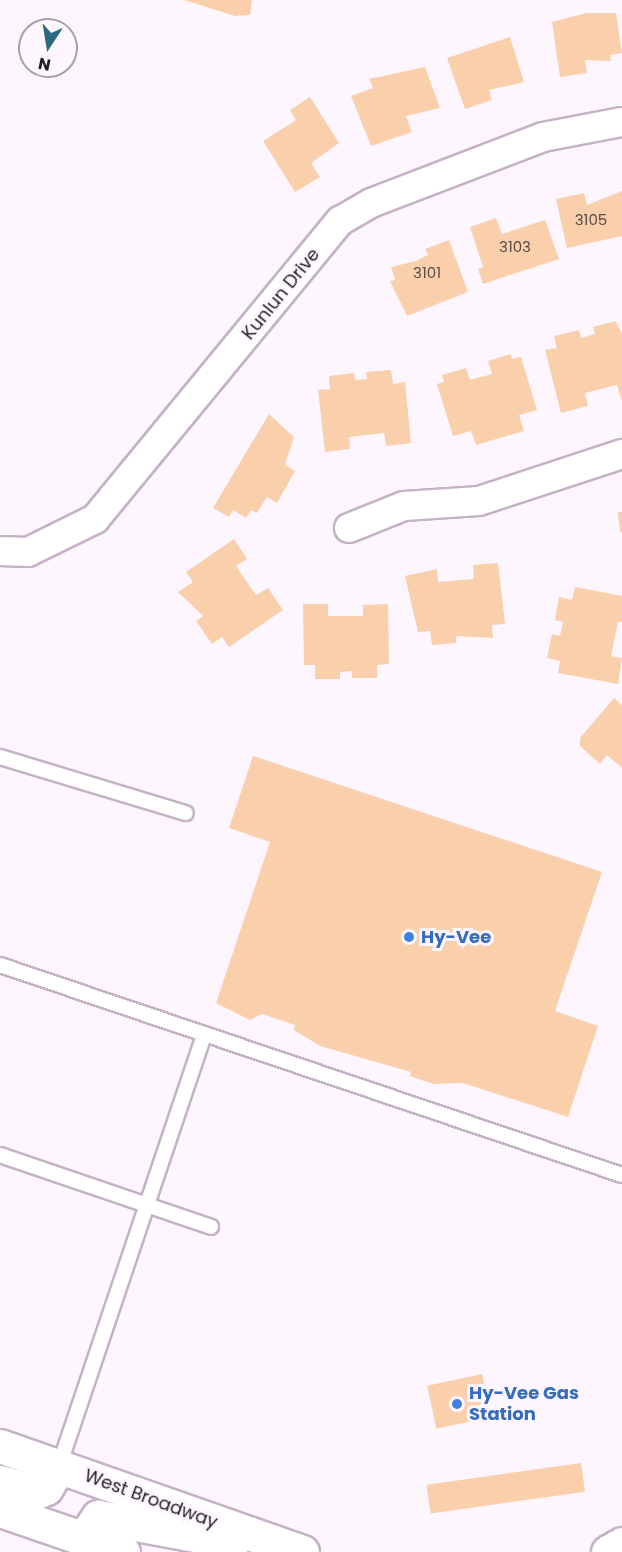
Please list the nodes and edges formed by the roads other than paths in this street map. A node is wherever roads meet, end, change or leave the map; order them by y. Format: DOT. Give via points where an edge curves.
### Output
graph roads {
  1 [pos="622,122"];
  2 [pos="622,453"];
  3 [pos="349,528"];
  4 [pos="0,551"];
  5 [pos="0,757"];
  6 [pos="186,813"];
  7 [pos="0,965"];
  8 [pos="204,1034"];
  9 [pos="0,1155"];
  10 [pos="622,1175"];
  11 [pos="147,1205"];
  12 [pos="211,1227"];
  13 [pos="0,1446"];
  14 [pos="59,1466"];
  15 [pos="0,1482"];
  16 [pos="0,1510"];
  17 [pos="622,1544"];
  18 [pos="81,1545"];
  19 [pos="295,1550"];
  20 [pos="123,1552"];
  21 [pos="608,1552"];
  1 -- 4 [label="street, Kunlun Drive" via="543,137 371,203 340,221 95,519 28,552"];
  2 -- 3 [label="street" via="479,501 404,506"];
  5 -- 6 [label="lane"];
  7 -- 8 [label="lane"];
  8 -- 10 [label="lane"];
  8 -- 11 [label="lane"];
  9 -- 11 [label="lane"];
  11 -- 12 [label="lane"];
  11 -- 14 [label="lane"];
  13 -- 14 [label="main road, West Broadway"];
  14 -- 15 [label="main road" via="46,1488 37,1492"];
  14 -- 19 [label="main road, West Broadway"];
  16 -- 18 [label="main road"];
  17 -- 21 [label="main road"];
  18 -- 19 [label="main road" via="98,1517 182,1536"];
  18 -- 20 [label="main road"];
}
